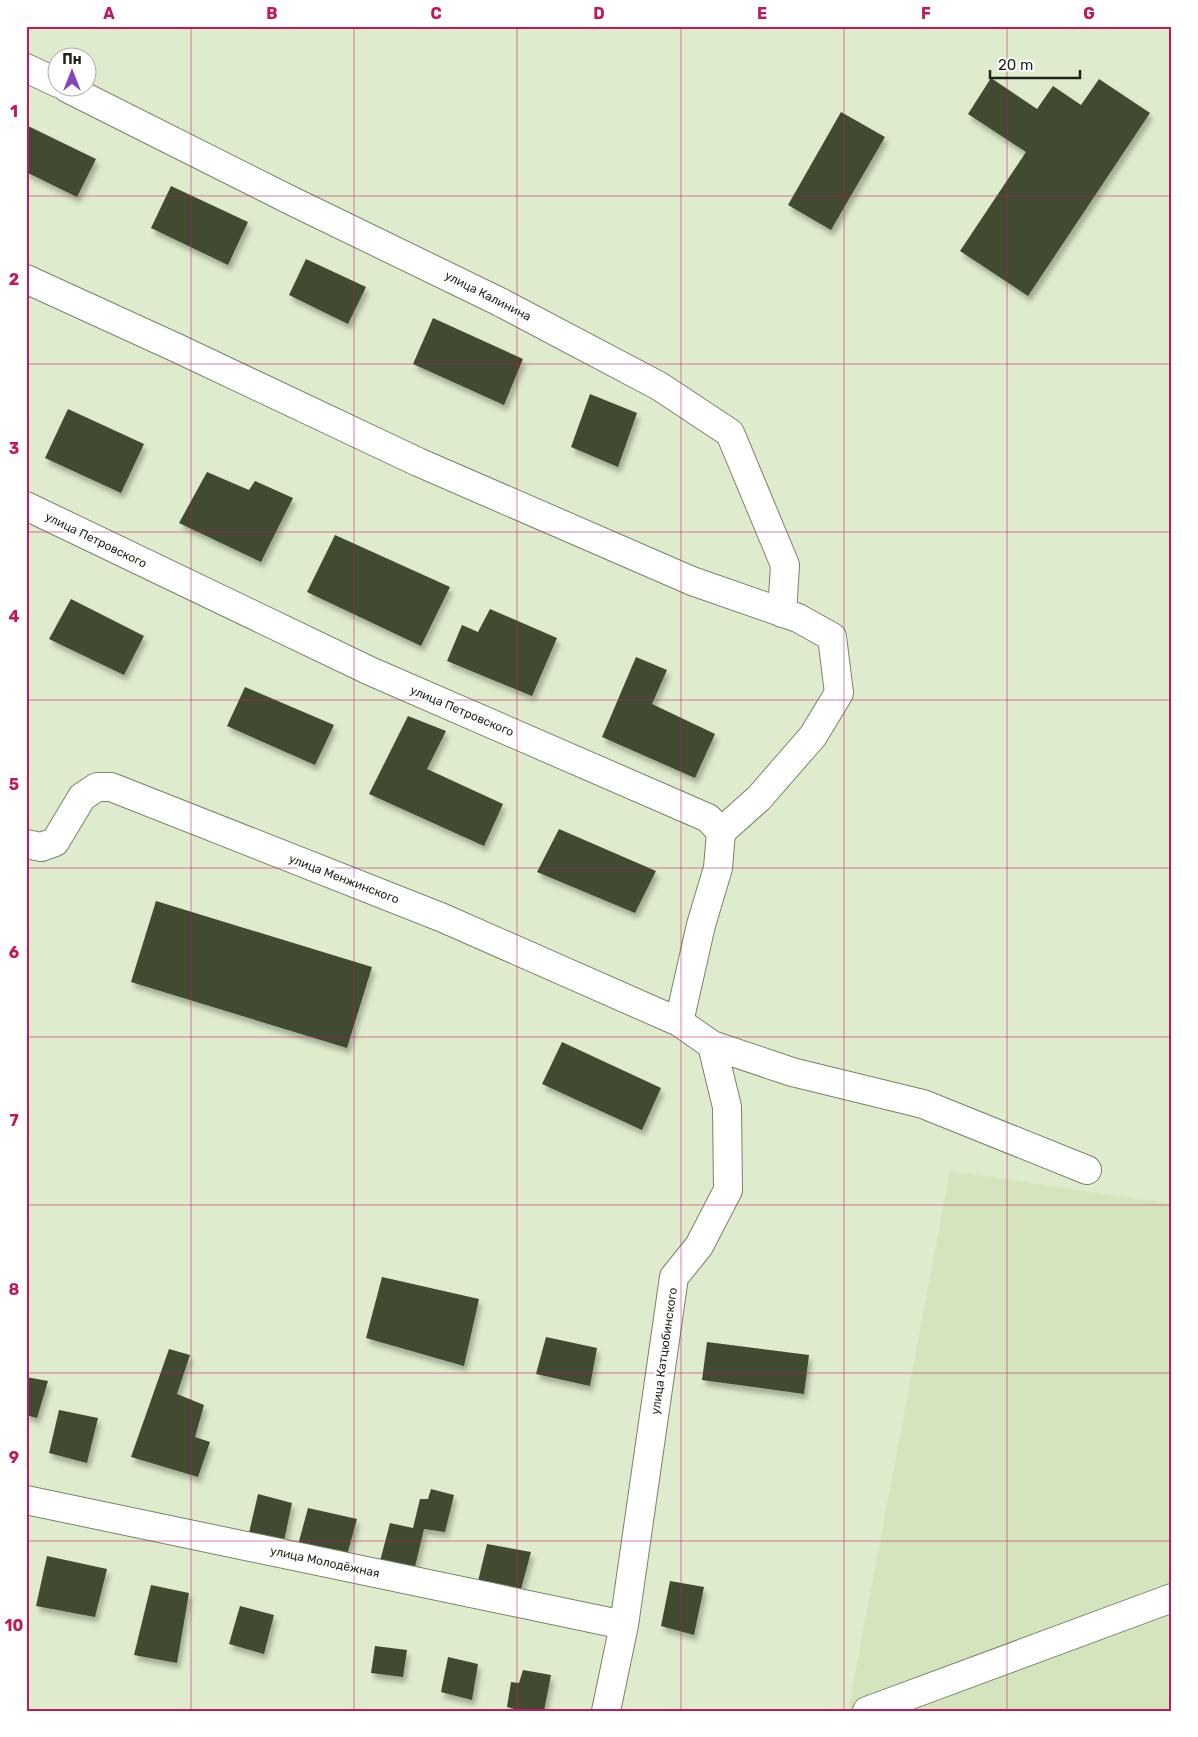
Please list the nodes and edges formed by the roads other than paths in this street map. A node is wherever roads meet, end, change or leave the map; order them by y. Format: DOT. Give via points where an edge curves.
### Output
graph roads {
  1 [pos="26,68"];
  2 [pos="48,78"];
  3 [pos="87,98"];
  4 [pos="26,278"];
  5 [pos="26,506"];
  6 [pos="782,613"];
  7 [pos="720,832"];
  8 [pos="26,844"];
  9 [pos="679,1022"];
  10 [pos="712,1045"];
  11 [pos="1087,1170"];
  12 [pos="26,1500"];
  13 [pos="1172,1598"];
  14 [pos="624,1625"];
  15 [pos="606,1711"];
  16 [pos="866,1711"];
  1 -- 2 [label="street"];
  3 -- 6 [label="street, улица Калинина" via="500,302 659,386 730,433 785,565"];
  4 -- 6 [label="street" via="418,462 692,581"];
  5 -- 7 [label="street, улица Петровского" via="370,671 708,818"];
  6 -- 7 [label="street" via="832,637 839,693 813,736 759,798"];
  7 -- 9 [label="street" via="718,868"];
  8 -- 9 [label="street, улица Менжинского" via="41,847 55,842 82,797 97,788 111,788 443,918"];
  9 -- 10 [label="street"];
  10 -- 11 [label="street" via="792,1072 923,1104"];
  10 -- 14 [label="street, улица Катцюбинского" via="726,1107 728,1190 700,1246 674,1277"];
  12 -- 14 [label="street, улица Молодёжная"];
  13 -- 16 [label="street"];
  14 -- 15 [label="street, улица Катцюбинского"];
}
